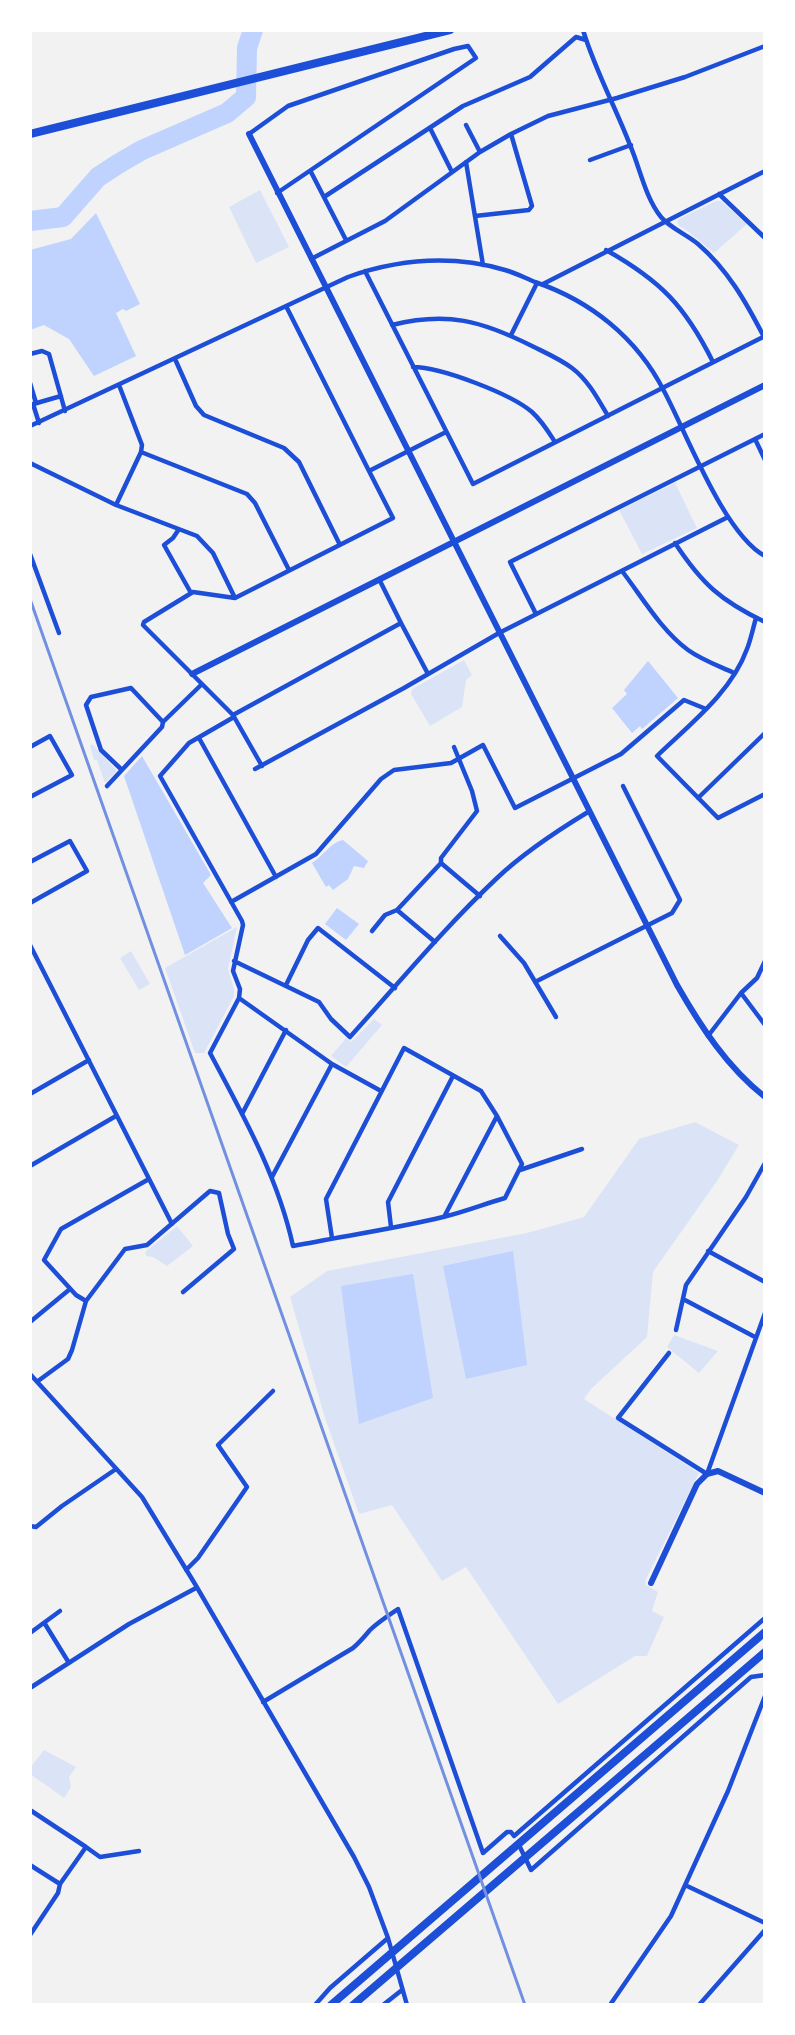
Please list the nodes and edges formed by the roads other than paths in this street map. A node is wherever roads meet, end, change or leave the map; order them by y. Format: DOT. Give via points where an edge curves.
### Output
graph roads {
  1 [pos="450,30"];
  2 [pos="583,30"];
  3 [pos="586,40"];
  4 [pos="765,46"];
  5 [pos="610,99"];
  6 [pos="466,125"];
  7 [pos="430,128"];
  8 [pos="30,134"];
  9 [pos="249,134"];
  10 [pos="511,134"];
  11 [pos="631,145"];
  12 [pos="480,152"];
  13 [pos="590,160"];
  14 [pos="466,162"];
  15 [pos="765,171"];
  16 [pos="311,172"];
  17 [pos="452,172"];
  18 [pos="277,194"];
  19 [pos="719,194"];
  20 [pos="324,197"];
  21 [pos="475,216"];
  22 [pos="665,221"];
  23 [pos="765,238"];
  24 [pos="346,240"];
  25 [pos="606,250"];
  26 [pos="310,259"];
  27 [pos="483,265"];
  28 [pos="365,271"];
  29 [pos="540,283"];
  30 [pos="325,287"];
  31 [pos="286,306"];
  32 [pos="392,325"];
  33 [pos="511,336"];
  34 [pos="764,337"];
  35 [pos="30,354"];
  36 [pos="175,359"];
  37 [pos="713,362"];
  38 [pos="413,367"];
  39 [pos="30,384"];
  40 [pos="119,385"];
  41 [pos="765,386"];
  42 [pos="663,388"];
  43 [pos="61,396"];
  44 [pos="33,404"];
  45 [pos="65,411"];
  46 [pos="608,416"];
  47 [pos="39,423"];
  48 [pos="30,426"];
  49 [pos="682,427"];
  50 [pos="446,432"];
  51 [pos="765,434"];
  52 [pos="755,439"];
  53 [pos="555,442"];
  54 [pos="141,452"];
  55 [pos="408,452"];
  56 [pos="765,459"];
  57 [pos="31,465"];
  58 [pos="701,465"];
  59 [pos="369,471"];
  60 [pos="116,505"];
  61 [pos="728,517"];
  62 [pos="179,530"];
  63 [pos="454,543"];
  64 [pos="675,543"];
  65 [pos="340,545"];
  66 [pos="30,554"];
  67 [pos="765,556"];
  68 [pos="289,570"];
  69 [pos="622,571"];
  70 [pos="379,579"];
  71 [pos="191,594"];
  72 [pos="235,598"];
  73 [pos="536,614"];
  74 [pos="756,618"];
  75 [pos="765,622"];
  76 [pos="401,623"];
  77 [pos="59,633"];
  78 [pos="499,633"];
  79 [pos="734,673"];
  80 [pos="192,674"];
  81 [pos="428,674"];
  82 [pos="202,684"];
  83 [pos="705,709"];
  84 [pos="233,716"];
  85 [pos="163,722"];
  86 [pos="765,733"];
  87 [pos="199,738"];
  88 [pos="30,747"];
  89 [pos="454,747"];
  90 [pos="459,758"];
  91 [pos="262,765"];
  92 [pos="255,769"];
  93 [pos="122,770"];
  94 [pos="573,778"];
  95 [pos="107,786"];
  96 [pos="623,786"];
  97 [pos="765,794"];
  98 [pos="30,798"];
  99 [pos="698,798"];
  100 [pos="588,812"];
  101 [pos="30,862"];
  102 [pos="441,863"];
  103 [pos="276,877"];
  104 [pos="480,896"];
  105 [pos="231,902"];
  106 [pos="30,903"];
  107 [pos="397,910"];
  108 [pos="647,926"];
  109 [pos="372,931"];
  110 [pos="500,936"];
  111 [pos="435,942"];
  112 [pos="30,945"];
  113 [pos="234,961"];
  114 [pos="765,961"];
  115 [pos="535,982"];
  116 [pos="286,985"];
  117 [pos="395,988"];
  118 [pos="741,993"];
  119 [pos="239,998"];
  120 [pos="556,1017"];
  121 [pos="765,1025"];
  122 [pos="286,1030"];
  123 [pos="708,1036"];
  124 [pos="89,1060"];
  125 [pos="332,1064"];
  126 [pos="453,1076"];
  127 [pos="381,1091"];
  128 [pos="30,1094"];
  129 [pos="765,1097"];
  130 [pos="242,1114"];
  131 [pos="116,1116"];
  132 [pos="497,1116"];
  133 [pos="582,1149"];
  134 [pos="765,1162"];
  135 [pos="30,1166"];
  136 [pos="519,1170"];
  137 [pos="272,1177"];
  138 [pos="149,1179"];
  139 [pos="444,1217"];
  140 [pos="172,1224"];
  141 [pos="391,1227"];
  142 [pos="332,1238"];
  143 [pos="708,1251"];
  144 [pos="765,1282"];
  145 [pos="70,1289"];
  146 [pos="183,1292"];
  147 [pos="683,1299"];
  148 [pos="86,1301"];
  149 [pos="765,1313"];
  150 [pos="30,1322"];
  151 [pos="676,1330"];
  152 [pos="755,1337"];
  153 [pos="669,1353"];
  154 [pos="30,1374"];
  155 [pos="38,1381"];
  156 [pos="273,1391"];
  157 [pos="116,1469"];
  158 [pos="707,1474"];
  159 [pos="765,1492"];
  160 [pos="30,1526"];
  161 [pos="186,1570"];
  162 [pos="651,1583"];
  163 [pos="196,1588"];
  164 [pos="60,1611"];
  165 [pos="765,1617"];
  166 [pos="45,1623"];
  167 [pos="765,1632"];
  168 [pos="30,1633"];
  169 [pos="765,1652"];
  170 [pos="69,1663"];
  171 [pos="765,1675"];
  172 [pos="30,1689"];
  173 [pos="765,1696"];
  174 [pos="263,1702"];
  175 [pos="30,1810"];
  176 [pos="514,1836"];
  177 [pos="86,1847"];
  178 [pos="140,1851"];
  179 [pos="30,1865"];
  180 [pos="60,1884"];
  181 [pos="686,1886"];
  182 [pos="765,1923"];
  183 [pos="765,1930"];
  184 [pos="30,1935"];
  185 [pos="388,1938"];
  186 [pos="402,1990"];
  187 [pos="315,2005"];
  188 [pos="331,2005"];
  189 [pos="354,2005"];
  190 [pos="383,2005"];
  191 [pos="407,2005"];
  192 [pos="610,2005"];
  193 [pos="699,2005"];
  1 -- 8 [label="highway"];
  2 -- 3 [label="street"];
  3 -- 5 [label="street"];
  3 -- 7 [label="street" via="576,37 530,77 463,106"];
  4 -- 5 [label="street" via="719,65"];
  5 -- 10 [label="street" via="548,116"];
  5 -- 11 [label="street"];
  6 -- 12 [label="street"];
  7 -- 17 [label="street"];
  7 -- 20 [label="street"];
  9 -- 16 [label="street" via="288,106 468,45 476,58"];
  9 -- 18 [label="street"];
  10 -- 12 [label="street"];
  10 -- 21 [label="street" via="532,206 529,210"];
  11 -- 13 [label="street"];
  11 -- 22 [label="street" via="646,188"];
  12 -- 14 [label="street"];
  14 -- 17 [label="street"];
  14 -- 21 [label="street"];
  15 -- 19 [label="street"];
  16 -- 18 [label="street"];
  16 -- 20 [label="street"];
  17 -- 24 [label="street" via="402,211"];
  18 -- 26 [label="street"];
  19 -- 22 [label="street"];
  19 -- 23 [label="street"];
  20 -- 24 [label="street"];
  21 -- 27 [label="street"];
  22 -- 25 [label="street"];
  22 -- 34 [label="street" via="717,262 744,299"];
  24 -- 26 [label="street"];
  25 -- 29 [label="street"];
  25 -- 37 [label="street" via="668,294 692,322"];
  26 -- 30 [label="street"];
  27 -- 28 [label="street" via="413,262"];
  27 -- 29 [label="street"];
  28 -- 30 [label="street"];
  28 -- 32 [label="street"];
  29 -- 33 [label="street"];
  29 -- 42 [label="street" via="585,305 619,330 645,359"];
  30 -- 31 [label="street"];
  30 -- 55 [label="street"];
  31 -- 36 [label="street"];
  31 -- 59 [label="street"];
  32 -- 33 [label="street" via="421,319 453,319"];
  32 -- 38 [label="street"];
  33 -- 46 [label="street" via="573,369 585,380"];
  34 -- 37 [label="street"];
  35 -- 43 [label="street" via="49,354"];
  36 -- 40 [label="street"];
  36 -- 65 [label="street" via="204,415 284,448 294,457"];
  37 -- 42 [label="street"];
  38 -- 50 [label="street"];
  38 -- 53 [label="street" via="451,375 519,404 539,419"];
  39 -- 44 [label="street"];
  40 -- 45 [label="street"];
  40 -- 54 [label="street" via="142,445"];
  41 -- 49 [label="street"];
  42 -- 46 [label="street"];
  42 -- 49 [label="street"];
  43 -- 44 [label="street"];
  43 -- 45 [label="street"];
  44 -- 47 [label="street"];
  45 -- 47 [label="street"];
  46 -- 53 [label="street"];
  47 -- 48 [label="street"];
  49 -- 58 [label="street"];
  49 -- 63 [label="street"];
  50 -- 53 [label="street" via="472,483"];
  50 -- 55 [label="street"];
  51 -- 52 [label="street"];
  52 -- 56 [label="street"];
  52 -- 58 [label="street"];
  54 -- 60 [label="street"];
  54 -- 68 [label="street" via="247,494"];
  55 -- 59 [label="street"];
  55 -- 63 [label="street"];
  57 -- 60 [label="street"];
  58 -- 61 [label="street"];
  58 -- 73 [label="street" via="510,562"];
  59 -- 65 [label="street" via="393,518"];
  60 -- 62 [label="street"];
  61 -- 64 [label="street"];
  61 -- 67 [label="street" via="741,537"];
  62 -- 71 [label="street" via="164,544"];
  62 -- 72 [label="street" via="197,536 208,546"];
  63 -- 70 [label="street"];
  63 -- 78 [label="street"];
  64 -- 69 [label="street"];
  64 -- 74 [label="street" via="702,580 732,605"];
  65 -- 68 [label="street"];
  66 -- 77 [label="street"];
  68 -- 72 [label="street"];
  69 -- 73 [label="street"];
  69 -- 79 [label="street" via="682,645"];
  70 -- 76 [label="street"];
  70 -- 80 [label="street"];
  71 -- 72 [label="street"];
  71 -- 80 [label="street" via="143,625"];
  73 -- 78 [label="street"];
  74 -- 75 [label="street"];
  74 -- 79 [label="street" via="747,650"];
  76 -- 81 [label="street"];
  76 -- 84 [label="street"];
  78 -- 81 [label="street"];
  78 -- 94 [label="street"];
  79 -- 83 [label="street"];
  80 -- 82 [label="street"];
  81 -- 91 [label="street"];
  82 -- 84 [label="street"];
  82 -- 85 [label="street"];
  83 -- 94 [label="street" via="684,700 621,754"];
  83 -- 99 [label="street" via="657,756"];
  84 -- 87 [label="street"];
  84 -- 91 [label="street"];
  85 -- 93 [label="street"];
  85 -- 93 [label="street" via="131,688 91,697 87,705 101,750"];
  86 -- 99 [label="street"];
  87 -- 103 [label="street"];
  87 -- 105 [label="street" via="189,743 160,776"];
  88 -- 98 [label="street" via="50,736 72,775"];
  89 -- 90 [label="street"];
  90 -- 94 [label="street" via="483,745 515,808"];
  90 -- 102 [label="street" via="477,811"];
  90 -- 103 [label="street" via="451,763 387,774 323,848"];
  91 -- 92 [label="street"];
  93 -- 95 [label="street"];
  94 -- 100 [label="street"];
  96 -- 108 [label="street" via="680,900 672,913"];
  97 -- 99 [label="street" via="718,818"];
  100 -- 104 [label="street" via="498,878"];
  100 -- 108 [label="street"];
  101 -- 106 [label="street" via="70,841 87,871"];
  102 -- 104 [label="street"];
  102 -- 107 [label="street"];
  103 -- 105 [label="street"];
  104 -- 111 [label="street"];
  105 -- 113 [label="street" via="243,925"];
  107 -- 109 [label="street" via="385,915"];
  107 -- 111 [label="street"];
  108 -- 115 [label="street"];
  108 -- 123 [label="street"];
  110 -- 115 [label="street"];
  111 -- 117 [label="street"];
  112 -- 124 [label="street"];
  113 -- 116 [label="street"];
  113 -- 119 [label="street"];
  114 -- 118 [label="street" via="757,978"];
  115 -- 120 [label="street"];
  116 -- 117 [label="street" via="319,1002 350,1037"];
  116 -- 117 [label="street" via="318,928"];
  118 -- 121 [label="street"];
  118 -- 123 [label="street"];
  119 -- 122 [label="street"];
  119 -- 130 [label="street" via="210,1053"];
  122 -- 125 [label="street"];
  122 -- 130 [label="street"];
  123 -- 129 [label="street"];
  124 -- 128 [label="street"];
  124 -- 131 [label="street"];
  125 -- 127 [label="street"];
  125 -- 137 [label="street"];
  126 -- 127 [label="street" via="404,1048"];
  126 -- 132 [label="street" via="481,1091"];
  126 -- 141 [label="street" via="388,1202"];
  127 -- 142 [label="street" via="326,1199"];
  130 -- 137 [label="street"];
  131 -- 135 [label="street"];
  131 -- 138 [label="street"];
  132 -- 136 [label="street" via="522,1164"];
  132 -- 139 [label="street"];
  133 -- 136 [label="street"];
  134 -- 143 [label="street"];
  136 -- 139 [label="street" via="505,1198"];
  137 -- 142 [label="street" via="293,1246"];
  138 -- 140 [label="street"];
  138 -- 145 [label="street" via="61,1229 44,1260"];
  139 -- 141 [label="street"];
  140 -- 146 [label="street" via="210,1191 219,1193 234,1249"];
  140 -- 148 [label="street" via="147,1245 125,1249"];
  141 -- 142 [label="street"];
  143 -- 144 [label="street"];
  143 -- 147 [label="street" via="686,1285"];
  145 -- 148 [label="street"];
  145 -- 150 [label="street"];
  147 -- 151 [label="street"];
  147 -- 152 [label="street"];
  148 -- 155 [label="street" via="68,1359"];
  149 -- 152 [label="street"];
  152 -- 158 [label="street"];
  153 -- 158 [label="street" via="618,1418"];
  154 -- 155 [label="street"];
  155 -- 157 [label="street"];
  156 -- 161 [label="street" via="219,1445 247,1486"];
  157 -- 160 [label="street" via="36,1527"];
  157 -- 161 [label="street" via="142,1497"];
  158 -- 159 [label="street" via="718,1472"];
  158 -- 162 [label="street" via="697,1484"];
  161 -- 163 [label="street"];
  163 -- 170 [label="street" via="129,1624"];
  163 -- 174 [label="street"];
  164 -- 166 [label="street"];
  165 -- 176 [label="street"];
  166 -- 168 [label="street"];
  166 -- 170 [label="street"];
  167 -- 188 [label="highway"];
  169 -- 189 [label="highway"];
  170 -- 172 [label="street"];
  171 -- 176 [label="street" via="751,1677 531,1870"];
  173 -- 181 [label="street"];
  174 -- 176 [label="street" via="353,1648 398,1609 483,1853 507,1832"];
  174 -- 185 [label="street" via="354,1857"];
  175 -- 177 [label="street"];
  177 -- 178 [label="street" via="100,1857"];
  177 -- 180 [label="street"];
  179 -- 180 [label="street"];
  180 -- 184 [label="street"];
  181 -- 182 [label="street"];
  181 -- 192 [label="street" via="671,1916"];
  183 -- 193 [label="street"];
  185 -- 186 [label="street"];
  185 -- 187 [label="street"];
  186 -- 190 [label="street"];
  186 -- 191 [label="street"];
}
